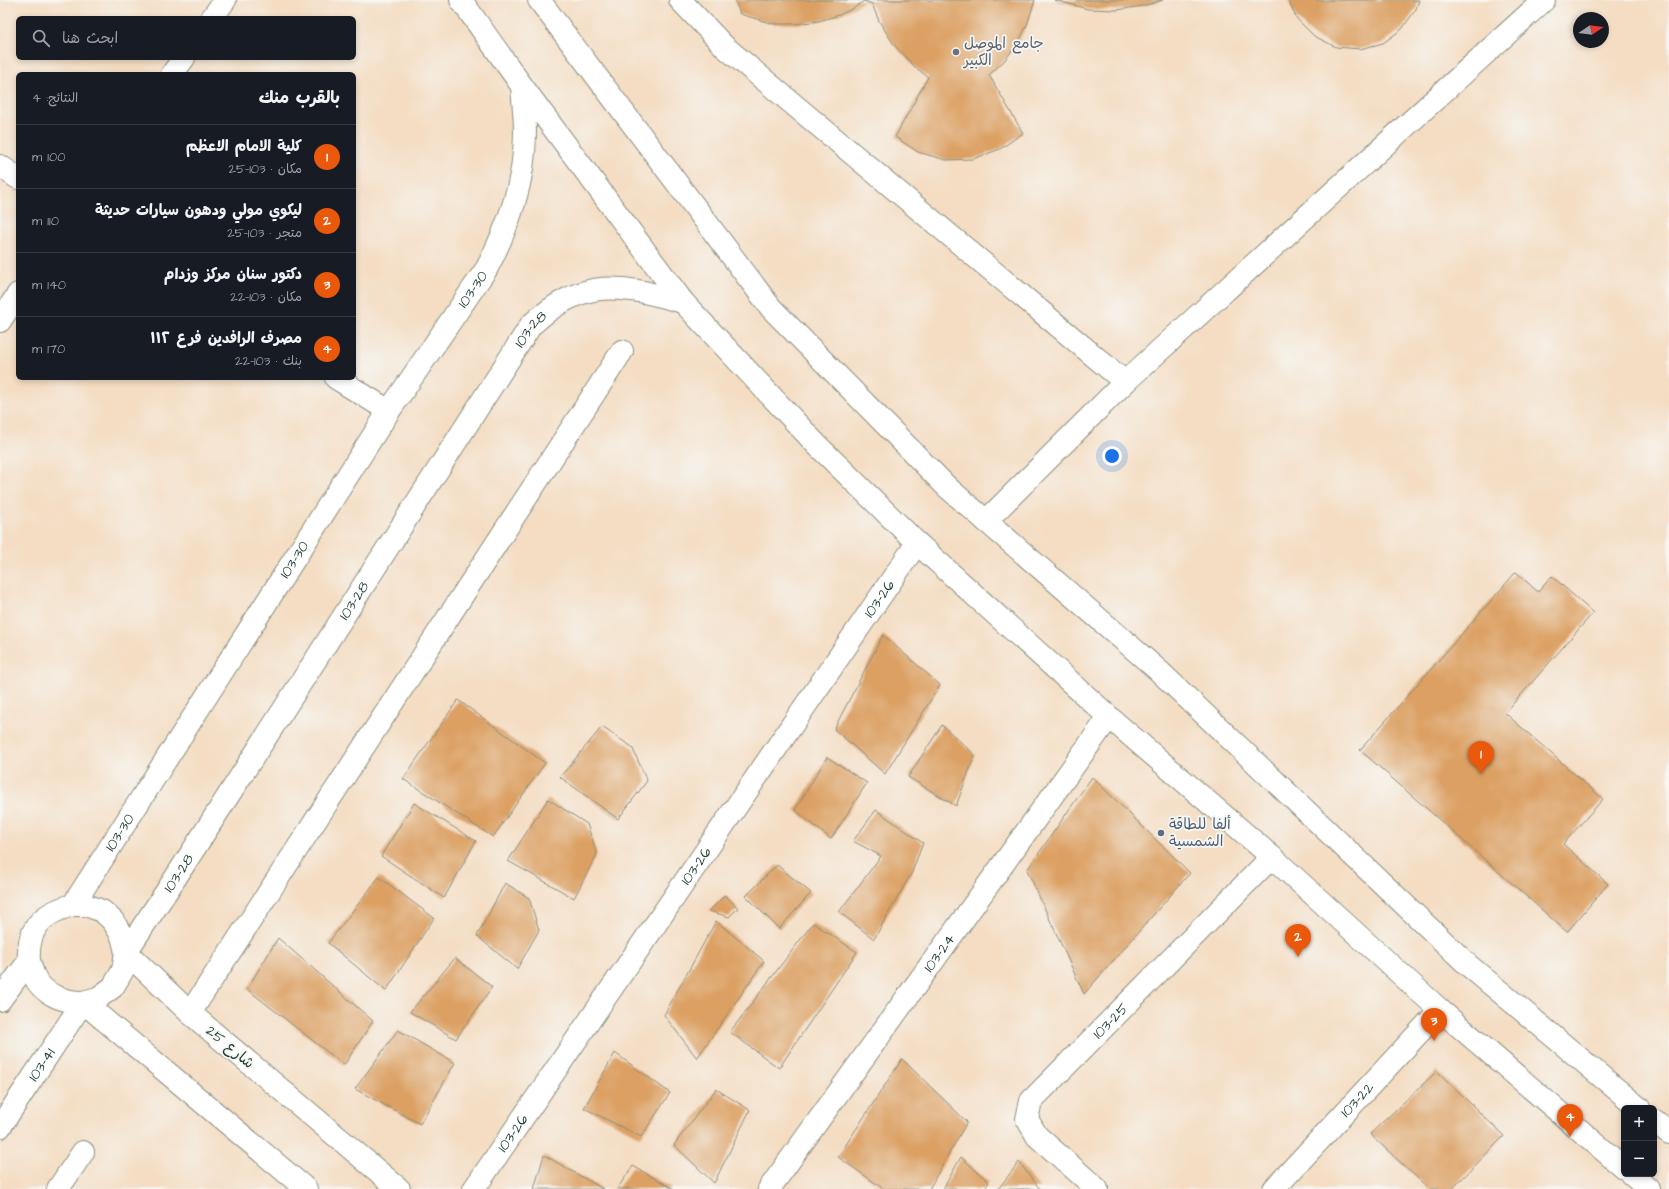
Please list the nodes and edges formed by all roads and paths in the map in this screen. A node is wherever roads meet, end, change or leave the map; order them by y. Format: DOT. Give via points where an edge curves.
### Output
graph roads {
  1 [pos="225,0"];
  2 [pos="461,0"];
  3 [pos="539,0"];
  4 [pos="680,0"];
  5 [pos="1544,0"];
  6 [pos="213,16"];
  7 [pos="182,60"];
  8 [pos="174,72"];
  9 [pos="522,86"];
  10 [pos="0,166"];
  11 [pos="16,177"];
  12 [pos="16,297"];
  13 [pos="683,302"];
  14 [pos="0,321"];
  15 [pos="622,351"];
  16 [pos="339,380"];
  17 [pos="1125,382"];
  18 [pos="389,411"];
  19 [pos="986,521"];
  20 [pos="917,543"];
  21 [pos="1109,717"];
  22 [pos="1272,857"];
  23 [pos="73,905"];
  24 [pos="126,952"];
  25 [pos="30,961"];
  26 [pos="0,1000"];
  27 [pos="83,1002"];
  28 [pos="1440,1010"];
  29 [pos="190,1013"];
  30 [pos="1635,1105"];
  31 [pos="1657,1123"];
  32 [pos="0,1127"];
  33 [pos="1669,1133"];
  34 [pos="83,1152"];
  35 [pos="1621,1165"];
  36 [pos="1634,1177"];
  37 [pos="58,1189"];
  38 [pos="306,1189"];
  39 [pos="399,1189"];
  40 [pos="474,1189"];
  41 [pos="769,1189"];
  42 [pos="1097,1189"];
  43 [pos="1274,1189"];
  44 [pos="1648,1189"];
  1 -- 6 [label="street"];
  2 -- 9 [label="street"];
  3 -- 19 [label="street" via="771,308 946,487"];
  4 -- 17 [label="street" via="724,47"];
  5 -- 17 [label="street"];
  7 -- 8 [label="street"];
  9 -- 13 [label="street"];
  9 -- 18 [label="street, 103-30" via="525,132 523,162 518,192 500,243 487,268"];
  10 -- 11 [label="street"];
  12 -- 14 [label="street"];
  13 -- 20 [label="street" via="816,444"];
  13 -- 24 [label="street, 103-28" via="626,288 606,288 585,292 565,300 547,310 531,325"];
  15 -- 29 [label="street"];
  16 -- 18 [label="street"];
  17 -- 19 [label="street"];
  18 -- 23 [label="street, 103-30"];
  19 -- 30 [label="street" via="1159,671 1468,965"];
  20 -- 21 [label="street"];
  20 -- 40 [label="street, 103-26"];
  21 -- 22 [label="street"];
  21 -- 41 [label="street, 103-24"];
  22 -- 28 [label="street"];
  22 -- 42 [label="street, 103-25" via="1031,1101 1027,1119 1037,1136"];
  23 -- 24 [label="street, شارع 25" via="86,905 102,911 113,921 122,936"];
  23 -- 25 [label="street" via="58,909 40,921 30,941"];
  24 -- 27 [label="street, 103-28" via="123,970 113,987 98,998"];
  24 -- 29 [label="street, شارع 25"];
  25 -- 26 [label="street"];
  25 -- 27 [label="street" via="34,976 47,992 61,999"];
  27 -- 32 [label="street, 103-41"];
  27 -- 38 [label="street"];
  28 -- 35 [label="street"];
  28 -- 43 [label="street, 103-22"];
  29 -- 39 [label="street, شارع 25"];
  31 -- 33 [label="street"];
  34 -- 37 [label="street"];
  36 -- 44 [label="street"];
}
